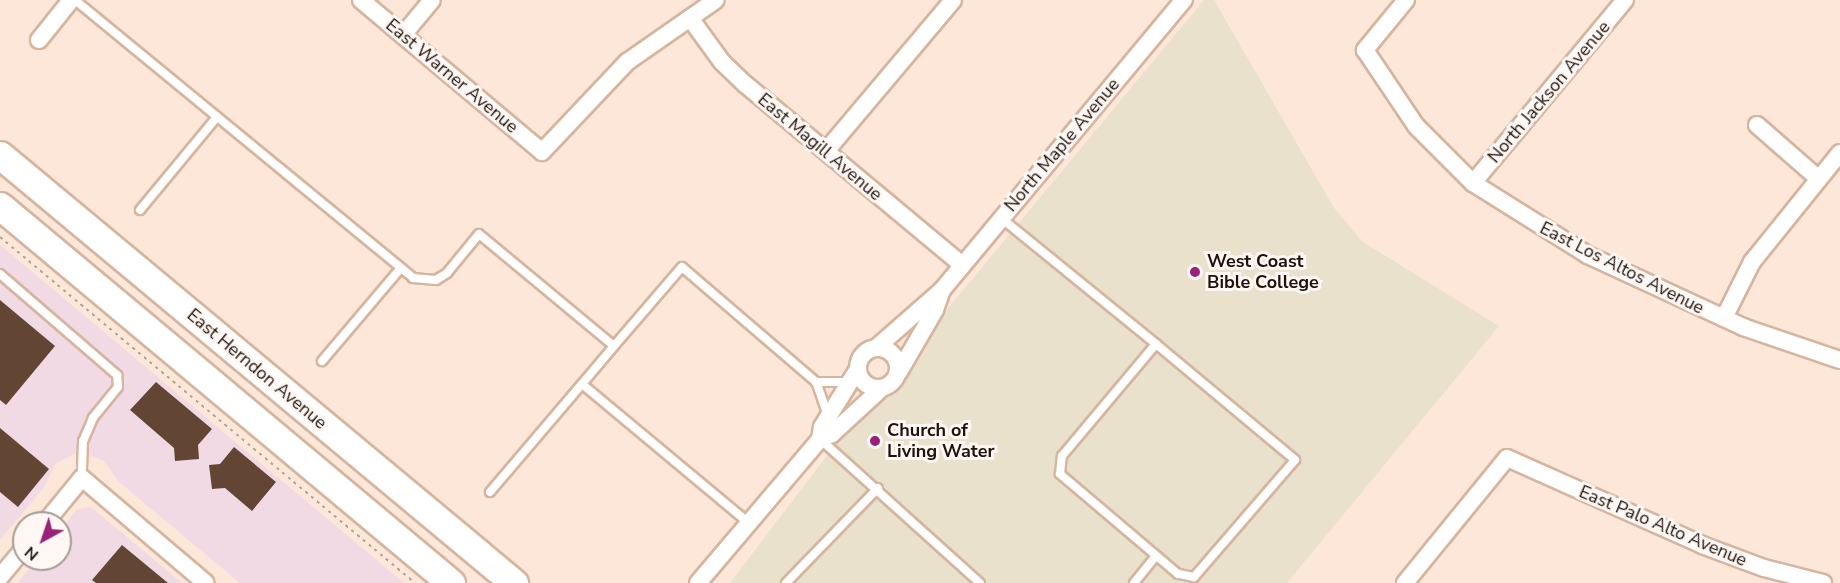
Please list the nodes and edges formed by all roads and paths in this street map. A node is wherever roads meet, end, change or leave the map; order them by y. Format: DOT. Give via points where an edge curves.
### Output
graph roads {
  1 [pos="73,0"];
  2 [pos="361,0"];
  3 [pos="432,0"];
  4 [pos="716,0"];
  5 [pos="953,0"];
  6 [pos="1184,0"];
  7 [pos="1406,0"];
  8 [pos="1625,0"];
  9 [pos="690,18"];
  10 [pos="403,35"];
  11 [pos="39,40"];
  12 [pos="218,117"];
  13 [pos="1757,125"];
  14 [pos="826,151"];
  15 [pos="1840,153"];
  16 [pos="0,155"];
  17 [pos="1819,179"];
  18 [pos="1473,183"];
  19 [pos="0,206"];
  20 [pos="140,210"];
  21 [pos="1000,218"];
  22 [pos="0,237"];
  23 [pos="962,265"];
  24 [pos="401,268"];
  25 [pos="0,274"];
  26 [pos="942,290"];
  27 [pos="1724,318"];
  28 [pos="1156,344"];
  29 [pos="614,346"];
  30 [pos="876,348"];
  31 [pos="1840,360"];
  32 [pos="322,361"];
  33 [pos="899,372"];
  34 [pos="854,375"];
  35 [pos="816,382"];
  36 [pos="582,384"];
  37 [pos="881,389"];
  38 [pos="828,418"];
  39 [pos="820,439"];
  40 [pos="82,478"];
  41 [pos="878,488"];
  42 [pos="490,492"];
  43 [pos="55,511"];
  44 [pos="749,523"];
  45 [pos="1156,556"];
  46 [pos="12,562"];
  47 [pos="0,577"];
  48 [pos="976,581"];
  49 [pos="206,583"];
  50 [pos="415,583"];
  51 [pos="451,583"];
  52 [pos="514,583"];
  53 [pos="698,583"];
  54 [pos="786,583"];
  55 [pos="1134,583"];
  56 [pos="1405,583"];
  57 [pos="1823,583"];
  1 -- 11 [label="street"];
  1 -- 12 [label="lane"];
  2 -- 10 [label="street, East Warner Avenue"];
  3 -- 10 [label="street"];
  4 -- 9 [label="street"];
  5 -- 14 [label="street"];
  6 -- 21 [label="street, North Maple Avenue"];
  7 -- 18 [label="street, East Los Altos Avenue" via="1365,50 1416,126"];
  8 -- 18 [label="street, North Jackson Avenue"];
  9 -- 10 [label="street, East Warner Avenue" via="627,62 542,152"];
  9 -- 14 [label="street, East Magill Avenue" via="732,73"];
  12 -- 20 [label="lane"];
  12 -- 24 [label="lane"];
  13 -- 17 [label="street"];
  14 -- 23 [label="street, East Magill Avenue"];
  15 -- 17 [label="street"];
  16 -- 52 [label="main road, East Herndon Avenue"];
  17 -- 27 [label="street" via="1752,262"];
  18 -- 27 [label="street, East Los Altos Avenue" via="1588,255"];
  19 -- 51 [label="main road"];
  21 -- 23 [label="street, North Maple Avenue"];
  21 -- 28 [label="lane"];
  22 -- 50 [label="path"];
  23 -- 26 [label="street, North Maple Avenue"];
  24 -- 29 [label="lane" via="413,278 436,279 447,273 479,234"];
  24 -- 32 [label="lane"];
  25 -- 40 [label="lane" via="117,375 117,387 93,418 83,441"];
  26 -- 30 [label="street, North Maple Avenue"];
  26 -- 33 [label="street, North Maple Avenue" via="935,310"];
  27 -- 31 [label="street, East Los Altos Avenue"];
  28 -- 45 [label="lane" via="1059,463 1065,482"];
  28 -- 45 [label="lane" via="1295,460 1199,574 1185,578"];
  29 -- 35 [label="lane" via="682,267"];
  29 -- 36 [label="lane"];
  30 -- 33 [label="street" via="893,354"];
  30 -- 34 [label="street, North Maple Avenue" via="861,357"];
  33 -- 37 [label="street, North Maple Avenue" via="893,383"];
  34 -- 35 [label="lane"];
  34 -- 37 [label="street" via="868,386"];
  34 -- 38 [label="street, North Maple Avenue"];
  35 -- 38 [label="lane"];
  36 -- 42 [label="lane"];
  36 -- 44 [label="lane"];
  37 -- 39 [label="street, North Maple Avenue" via="832,434"];
  38 -- 39 [label="street, North Maple Avenue"];
  39 -- 41 [label="lane"];
  39 -- 44 [label="street, North Maple Avenue"];
  40 -- 43 [label="street"];
  40 -- 49 [label="street"];
  41 -- 48 [label="lane"];
  41 -- 54 [label="lane"];
  44 -- 53 [label="street, North Maple Avenue"];
  45 -- 55 [label="lane"];
  46 -- 47 [label="street"];
  56 -- 57 [label="street, East Palo Alto Avenue" via="1507,458 1702,545 1764,568"];
}
